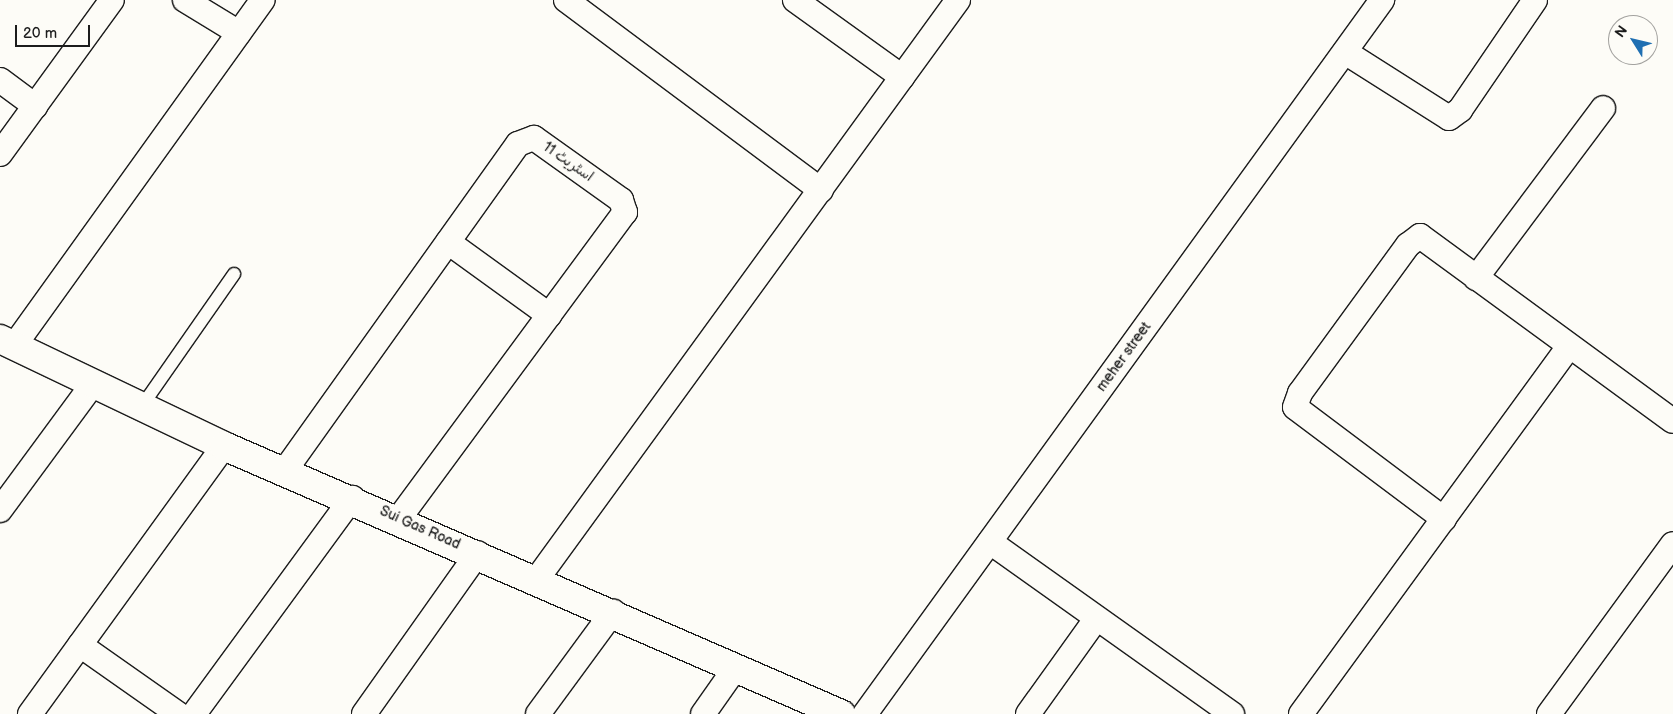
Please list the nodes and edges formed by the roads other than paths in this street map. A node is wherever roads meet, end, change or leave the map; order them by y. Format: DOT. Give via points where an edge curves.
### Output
graph roads {
  1 [pos="112,0"];
  2 [pos="185,0"];
  3 [pos="263,0"];
  4 [pos="566,0"];
  5 [pos="795,0"];
  6 [pos="958,0"];
  7 [pos="1382,0"];
  8 [pos="1535,0"];
  9 [pos="239,33"];
  10 [pos="1345,52"];
  11 [pos="902,77"];
  12 [pos="0,80"];
  13 [pos="35,106"];
  14 [pos="1603,108"];
  15 [pos="0,154"];
  16 [pos="821,190"];
  17 [pos="448,242"];
  18 [pos="234,274"];
  19 [pos="1476,278"];
  20 [pos="550,315"];
  21 [pos="7,342"];
  22 [pos="1569,347"];
  23 [pos="93,384"];
  24 [pos="142,406"];
  25 [pos="1673,421"];
  26 [pos="224,446"];
  27 [pos="286,470"];
  28 [pos="352,498"];
  29 [pos="0,510"];
  30 [pos="399,518"];
  31 [pos="1444,518"];
  32 [pos="990,542"];
  33 [pos="1673,544"];
  34 [pos="478,553"];
  35 [pos="538,579"];
  36 [pos="613,612"];
  37 [pos="1096,619"];
  38 [pos="80,645"];
  39 [pos="736,667"];
  40 [pos="30,714"];
  41 [pos="178,714"];
  42 [pos="194,714"];
  43 [pos="364,714"];
  44 [pos="538,714"];
  45 [pos="703,714"];
  46 [pos="841,714"];
  47 [pos="865,714"];
  48 [pos="1028,714"];
  49 [pos="1232,714"];
  50 [pos="1301,714"];
  51 [pos="1549,714"];
  1 -- 13 [label="street"];
  2 -- 9 [label="street"];
  3 -- 9 [label="street"];
  4 -- 16 [label="street"];
  5 -- 11 [label="street"];
  6 -- 11 [label="street"];
  7 -- 10 [label="street, meher street"];
  8 -- 10 [label="street" via="1460,110 1449,118"];
  9 -- 21 [label="street"];
  10 -- 32 [label="street, meher street"];
  11 -- 16 [label="street"];
  12 -- 13 [label="street"];
  13 -- 15 [label="street"];
  14 -- 19 [label="street"];
  16 -- 35 [label="street"];
  17 -- 20 [label="street"];
  17 -- 20 [label="street, اسٹریٹ 11" via="524,139 534,138 621,200 626,212"];
  17 -- 27 [label="street, اسٹریٹ 11"];
  18 -- 24 [label="lane"];
  19 -- 22 [label="street"];
  19 -- 31 [label="street" via="1420,236 1408,245 1312,377 1295,407"];
  20 -- 30 [label="street, اسٹریٹ 11"];
  21 -- 23 [label="street, Sui Gas Road"];
  22 -- 25 [label="street"];
  22 -- 31 [label="street"];
  23 -- 24 [label="street, Sui Gas Road"];
  23 -- 29 [label="street"];
  24 -- 26 [label="street, Sui Gas Road"];
  26 -- 27 [label="street, Sui Gas Road"];
  26 -- 38 [label="street"];
  27 -- 28 [label="street, Sui Gas Road"];
  28 -- 30 [label="street, Sui Gas Road"];
  28 -- 42 [label="street"];
  30 -- 34 [label="street, Sui Gas Road"];
  31 -- 50 [label="street"];
  32 -- 37 [label="street"];
  32 -- 47 [label="street, meher street"];
  33 -- 51 [label="street"];
  34 -- 35 [label="street, Sui Gas Road"];
  34 -- 43 [label="street"];
  35 -- 36 [label="street, Sui Gas Road"];
  36 -- 39 [label="street, Sui Gas Road"];
  36 -- 44 [label="street"];
  37 -- 48 [label="street"];
  37 -- 49 [label="street"];
  38 -- 40 [label="street"];
  38 -- 41 [label="street"];
  39 -- 45 [label="street"];
  39 -- 46 [label="street, Sui Gas Road"];
}
